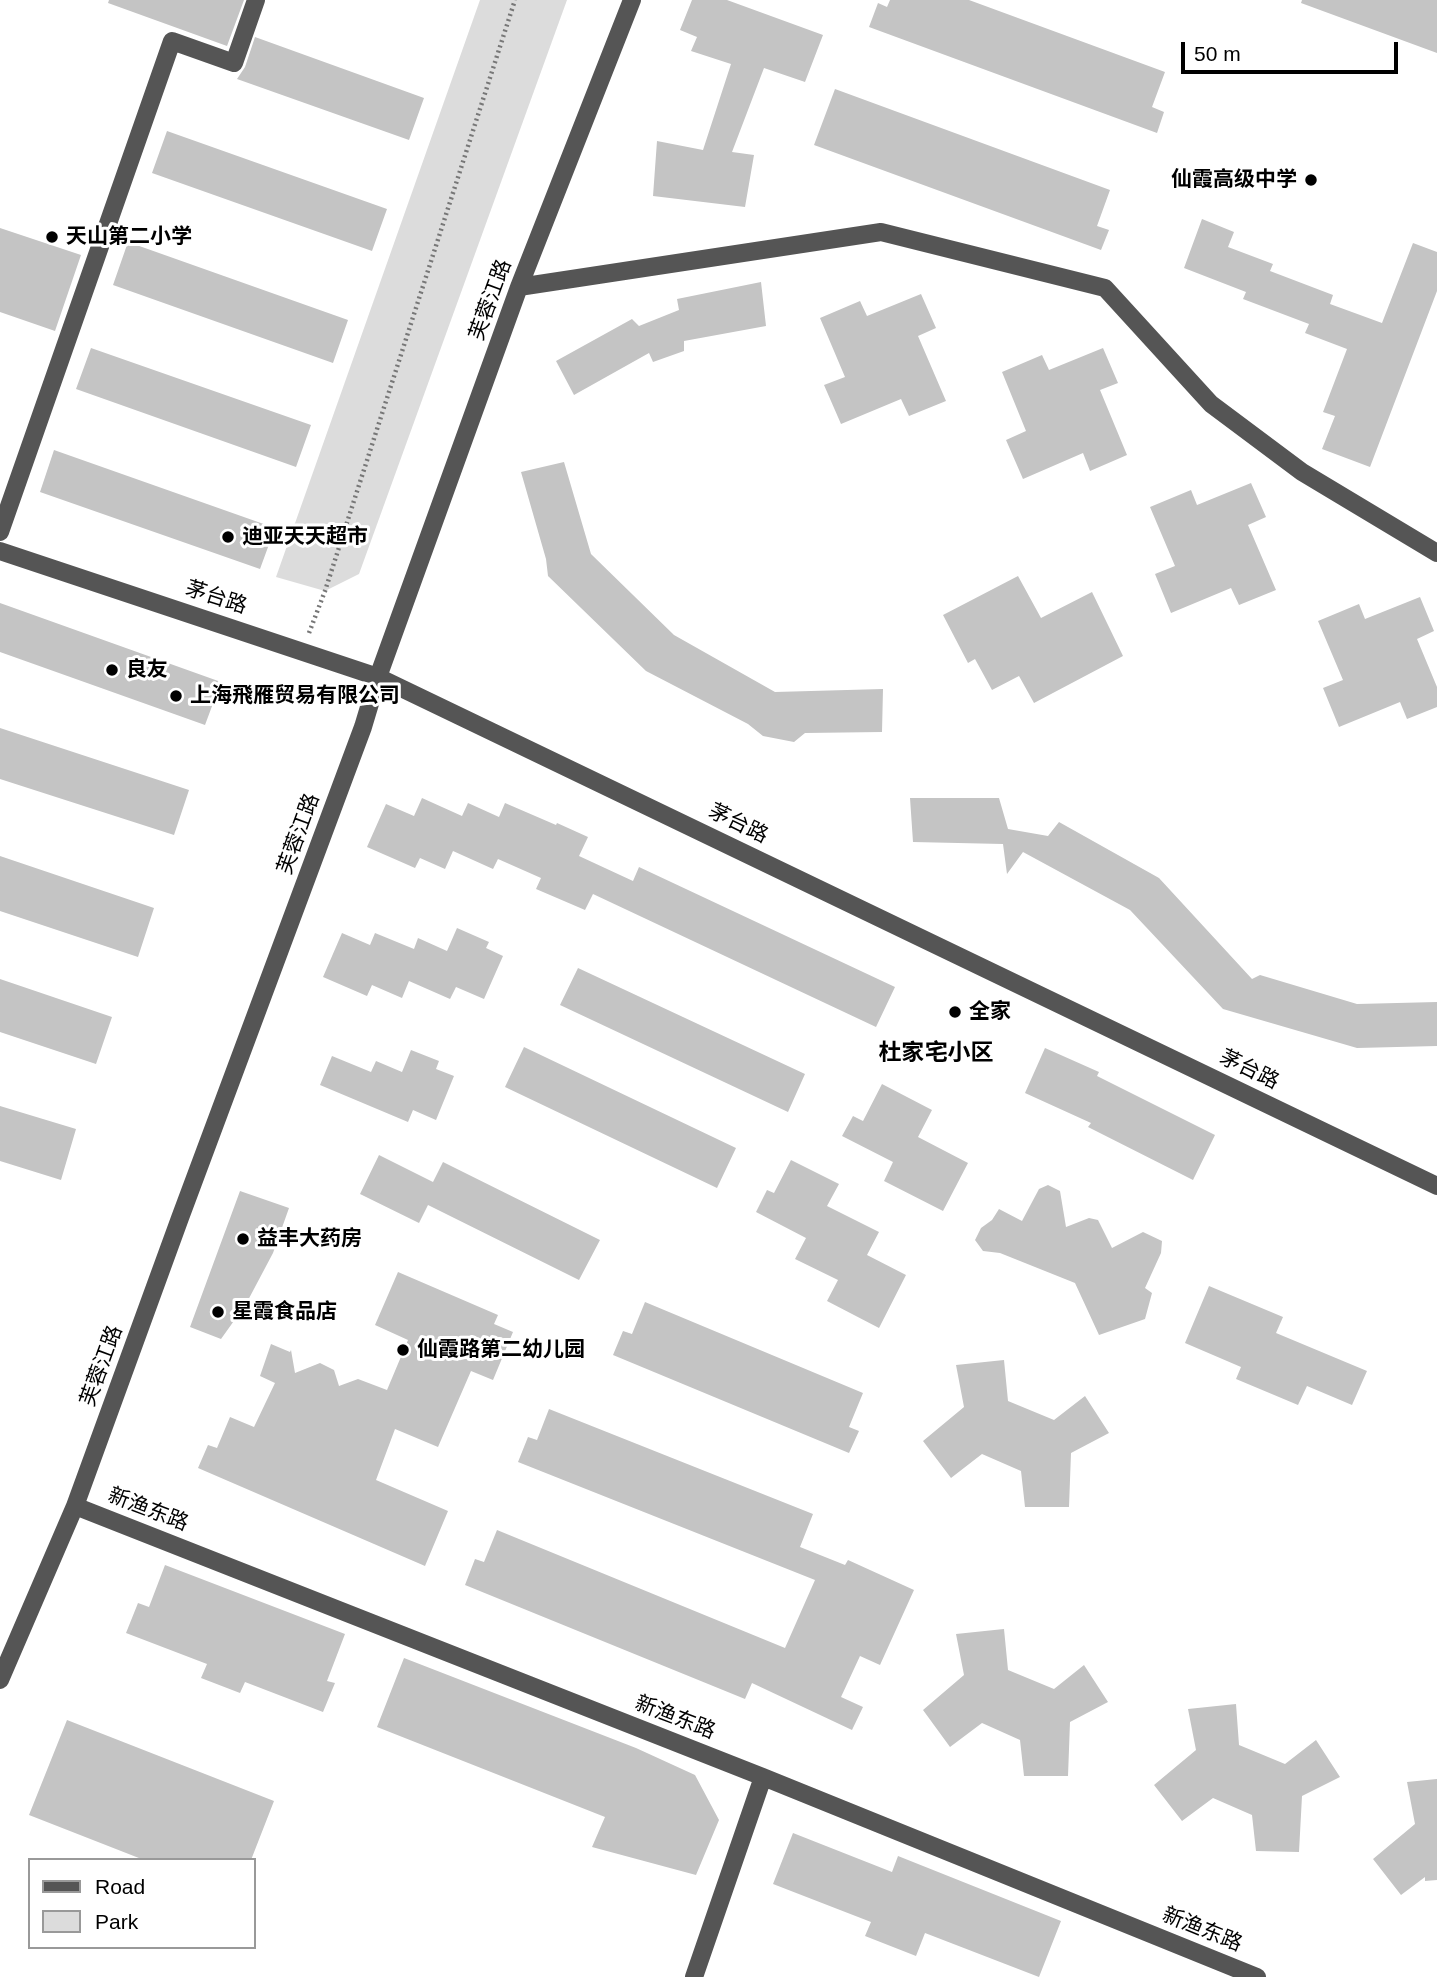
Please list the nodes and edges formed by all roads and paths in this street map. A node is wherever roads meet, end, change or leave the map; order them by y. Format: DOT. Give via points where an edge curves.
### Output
graph roads {
  1 [pos="256,0"];
  2 [pos="516,0"];
  3 [pos="632,0"];
  4 [pos="520,287"];
  5 [pos="0,532"];
  6 [pos="0,551"];
  7 [pos="1437,553"];
  8 [pos="302,650"];
  9 [pos="378,677"];
  10 [pos="1437,1186"];
  11 [pos="75,1506"];
  12 [pos="0,1680"];
  13 [pos="763,1777"];
  14 [pos="694,1977"];
  15 [pos="1257,1977"];
  1 -- 5 [label="street" via="234,63 172,41"];
  2 -- 8 [label="path" via="326,591"];
  3 -- 4 [label="street, 芙蓉江路"];
  4 -- 7 [label="street" via="881,232 1105,288 1211,404 1302,472"];
  4 -- 9 [label="street, 芙蓉江路"];
  6 -- 8 [label="street, 茅台路"];
  8 -- 9 [label="street, 茅台路"];
  9 -- 10 [label="street, 茅台路"];
  9 -- 11 [label="street, 芙蓉江路"];
  11 -- 12 [label="street, 芙蓉江路"];
  11 -- 13 [label="street, 新渔东路"];
  13 -- 14 [label="street"];
  13 -- 15 [label="street, 新渔东路"];
}
